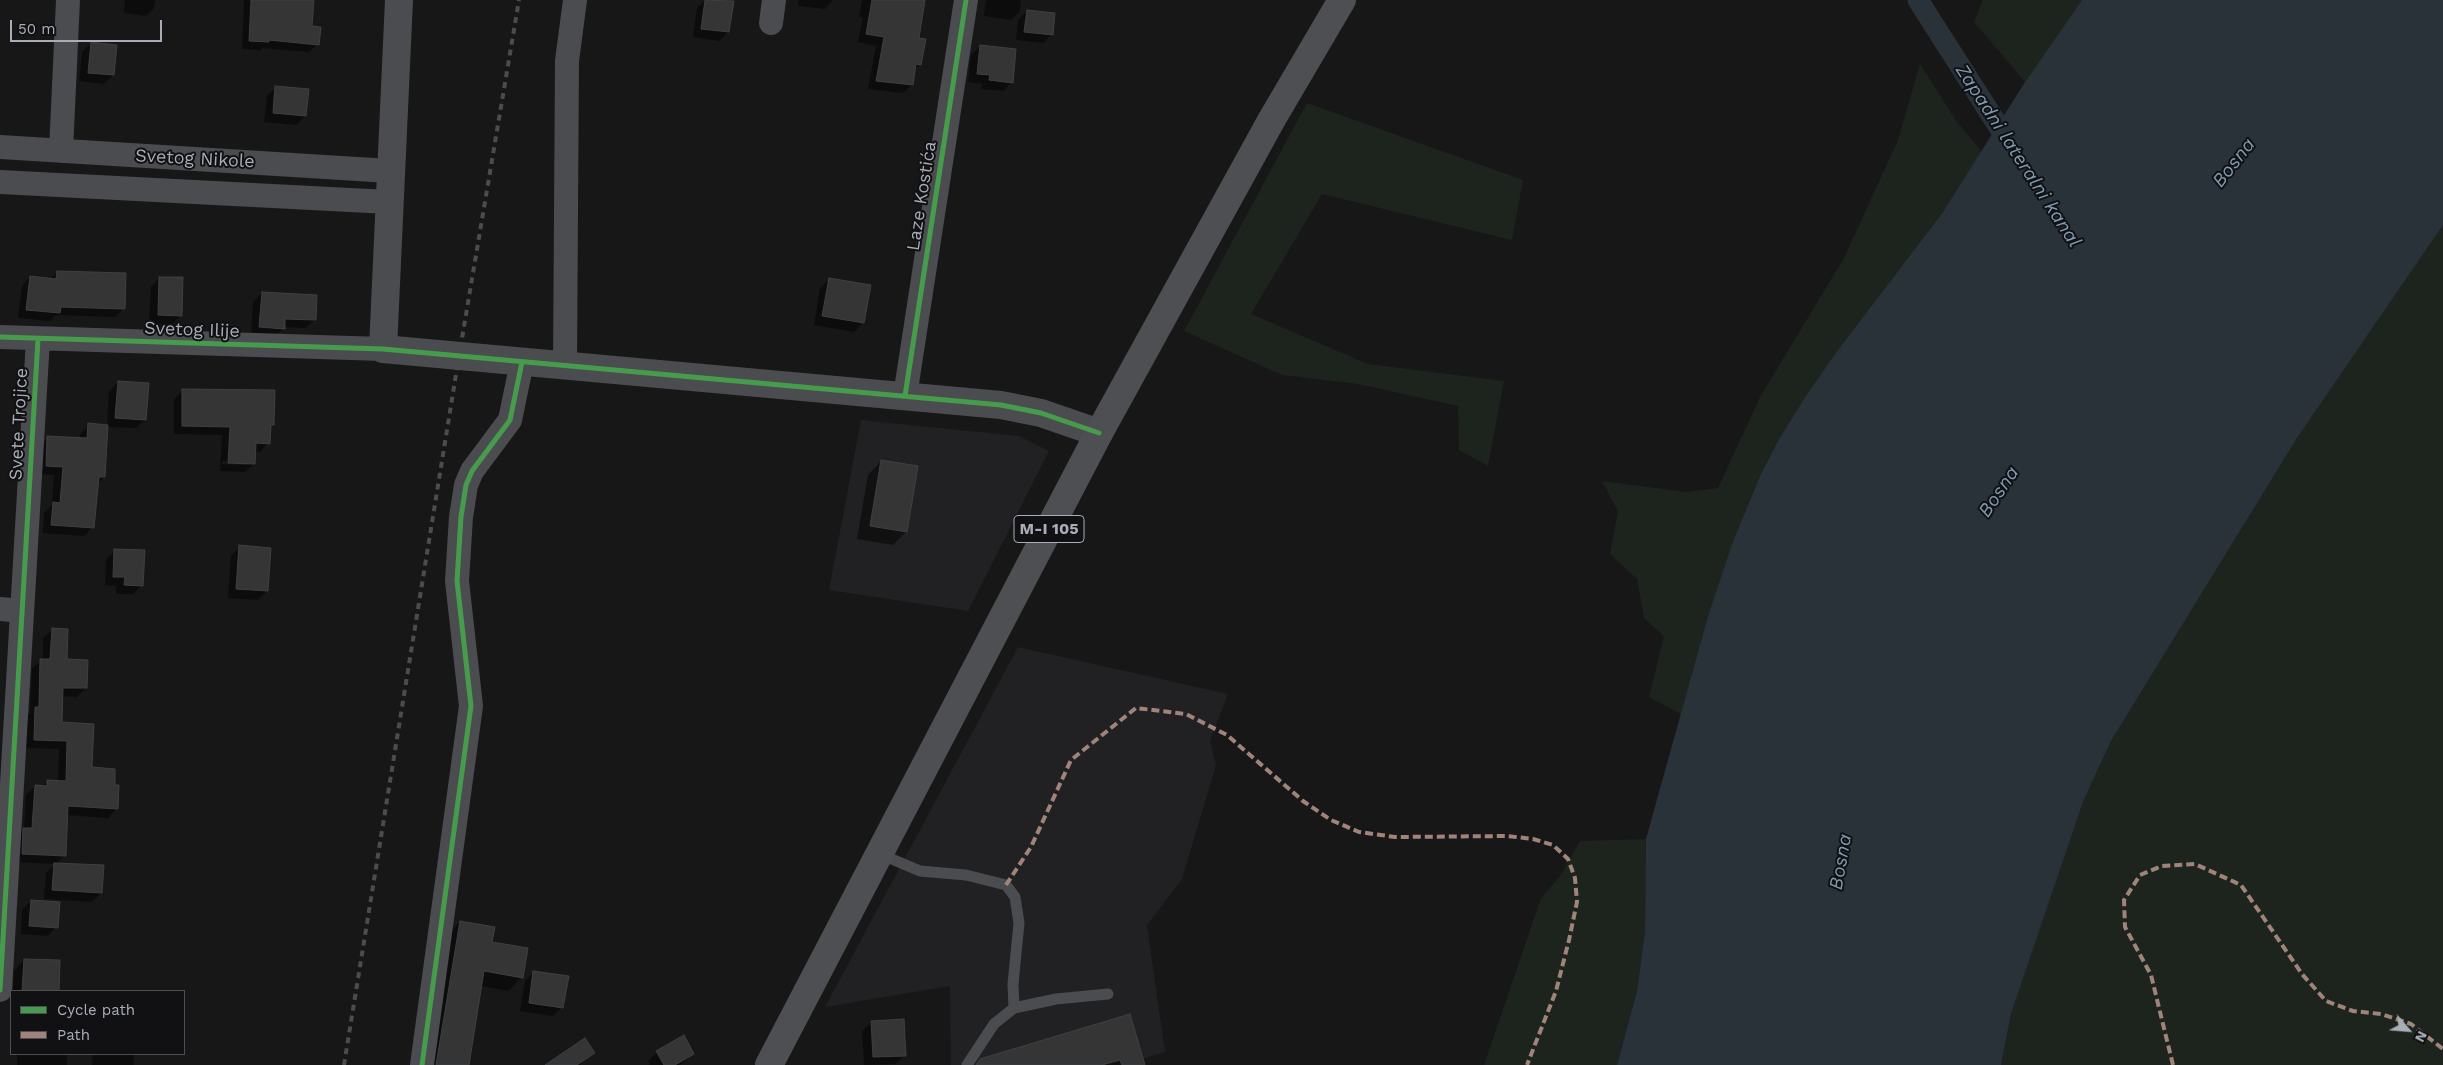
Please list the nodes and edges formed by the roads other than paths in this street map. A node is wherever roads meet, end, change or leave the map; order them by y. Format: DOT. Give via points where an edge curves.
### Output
graph roads {
  1 [pos="68,0"];
  2 [pos="399,0"];
  3 [pos="575,0"];
  4 [pos="966,0"];
  5 [pos="1342,0"];
  6 [pos="0,147"];
  7 [pos="61,151"];
  8 [pos="390,171"];
  9 [pos="0,182"];
  10 [pos="389,202"];
  11 [pos="0,337"];
  12 [pos="38,339"];
  13 [pos="383,349"];
  14 [pos="522,362"];
  15 [pos="565,366"];
  16 [pos="905,396"];
  17 [pos="1098,433"];
  18 [pos="11,610"];
  19 [pos="880,854"];
  20 [pos="3,885"];
  21 [pos="0,990"];
  22 [pos="1108,994"];
  23 [pos="1014,1008"];
  24 [pos="422,1065"];
  25 [pos="769,1065"];
  26 [pos="967,1065"];
  1 -- 7 [label="street"];
  2 -- 8 [label="street"];
  3 -- 15 [label="street" via="567,61"];
  4 -- 16 [label="street, Laze Kostića"];
  5 -- 17 [label="main road, M-I 105" via="1272,119"];
  6 -- 7 [label="street, Svetog Nikole"];
  7 -- 8 [label="street, Svetog Nikole"];
  8 -- 10 [label="street"];
  9 -- 10 [label="street"];
  10 -- 13 [label="street"];
  11 -- 12 [label="street, Svetog Ilije"];
  12 -- 13 [label="street, Svetog Ilije"];
  12 -- 18 [label="street, Svete Trojice"];
  13 -- 14 [label="street"];
  14 -- 15 [label="street"];
  14 -- 24 [label="street" via="510,420 472,471 466,485 461,517 457,581 472,706"];
  15 -- 16 [label="street"];
  16 -- 17 [label="street" via="1000,405 1041,413"];
  17 -- 19 [label="main road, M-I 105"];
  18 -- 20 [label="street, Svete Trojice"];
  19 -- 23 [label="lane" via="920,871 966,875 1006,885 1015,896 1019,924"];
  19 -- 25 [label="main road, M-I 105"];
  20 -- 21 [label="street, Svete Trojice"];
  22 -- 23 [label="lane" via="1056,999"];
  23 -- 26 [label="lane" via="994,1024"];
}
